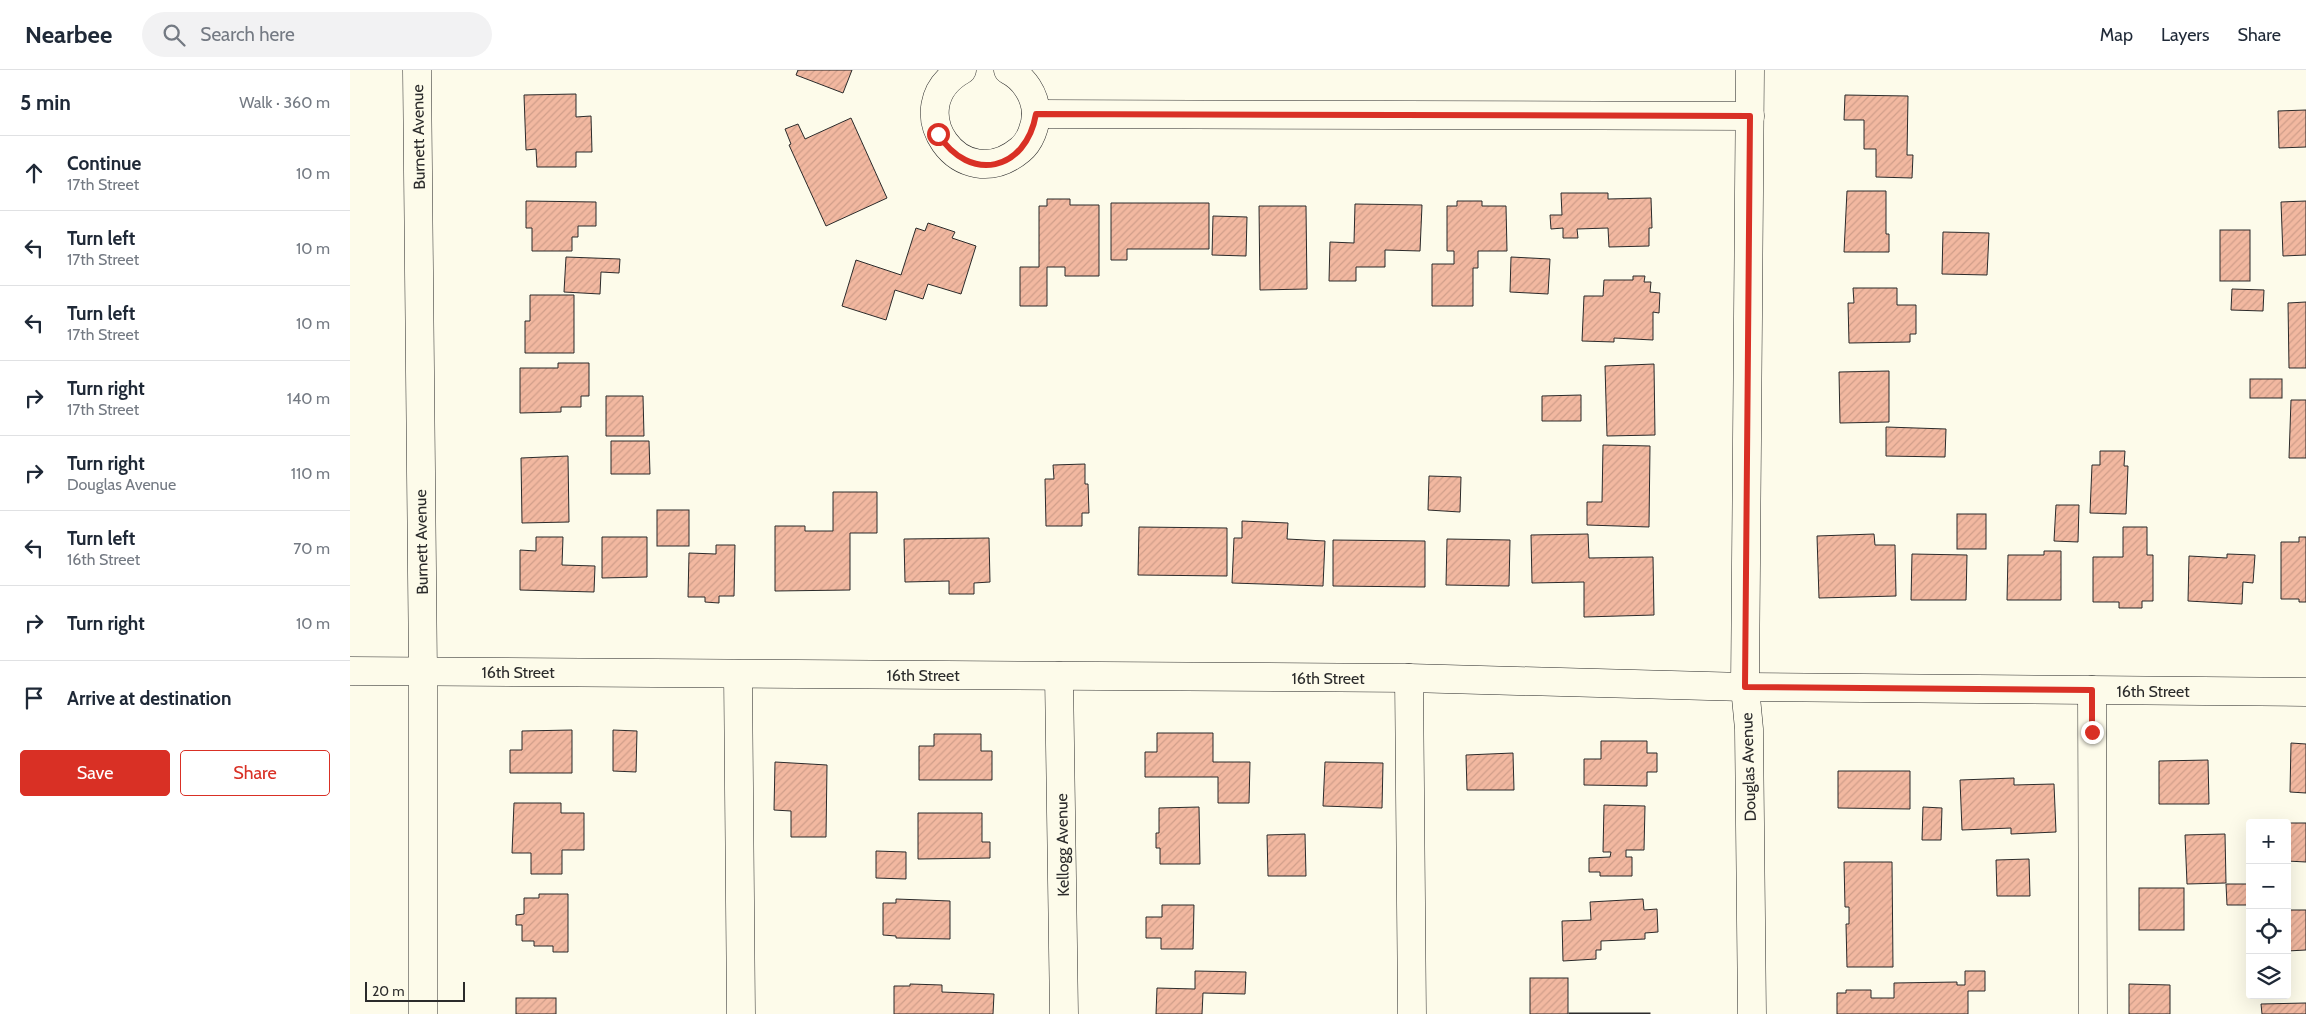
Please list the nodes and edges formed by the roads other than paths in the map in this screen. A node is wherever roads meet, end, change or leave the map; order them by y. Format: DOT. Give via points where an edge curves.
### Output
graph roads {
  1 [pos="417,70"];
  2 [pos="962,70"];
  3 [pos="1008,70"];
  4 [pos="1750,70"];
  5 [pos="1036,114"];
  6 [pos="1750,116"];
  7 [pos="350,671"];
  8 [pos="423,672"];
  9 [pos="738,674"];
  10 [pos="1059,676"];
  11 [pos="1409,678"];
  12 [pos="1745,687"];
  13 [pos="2092,690"];
  14 [pos="2306,692"];
  15 [pos="422,1014"];
  16 [pos="741,1014"];
  17 [pos="1064,1014"];
  18 [pos="1412,1014"];
  19 [pos="1752,1014"];
  20 [pos="2093,1014"];
  1 -- 8 [label="street, Burnett Avenue"];
  2 -- 5 [label="street" via="944,85 937,99 935,116 938,134 961,159 995,164 1012,157 1025,146 1033,131"];
  3 -- 5 [label="street" via="1026,84"];
  4 -- 6 [label="street, Douglas Avenue"];
  5 -- 6 [label="street"];
  6 -- 12 [label="street, Douglas Avenue"];
  7 -- 8 [label="street, 16th Street"];
  8 -- 9 [label="street, 16th Street"];
  8 -- 15 [label="street, Burnett Avenue"];
  9 -- 10 [label="street, 16th Street"];
  9 -- 16 [label="street"];
  10 -- 11 [label="street, 16th Street"];
  10 -- 17 [label="street, Kellogg Avenue"];
  11 -- 12 [label="street, 16th Street"];
  11 -- 18 [label="street"];
  12 -- 13 [label="street, 16th Street"];
  12 -- 19 [label="street, Douglas Avenue" via="1749,730"];
  13 -- 14 [label="street, 16th Street"];
  13 -- 20 [label="street"];
}
